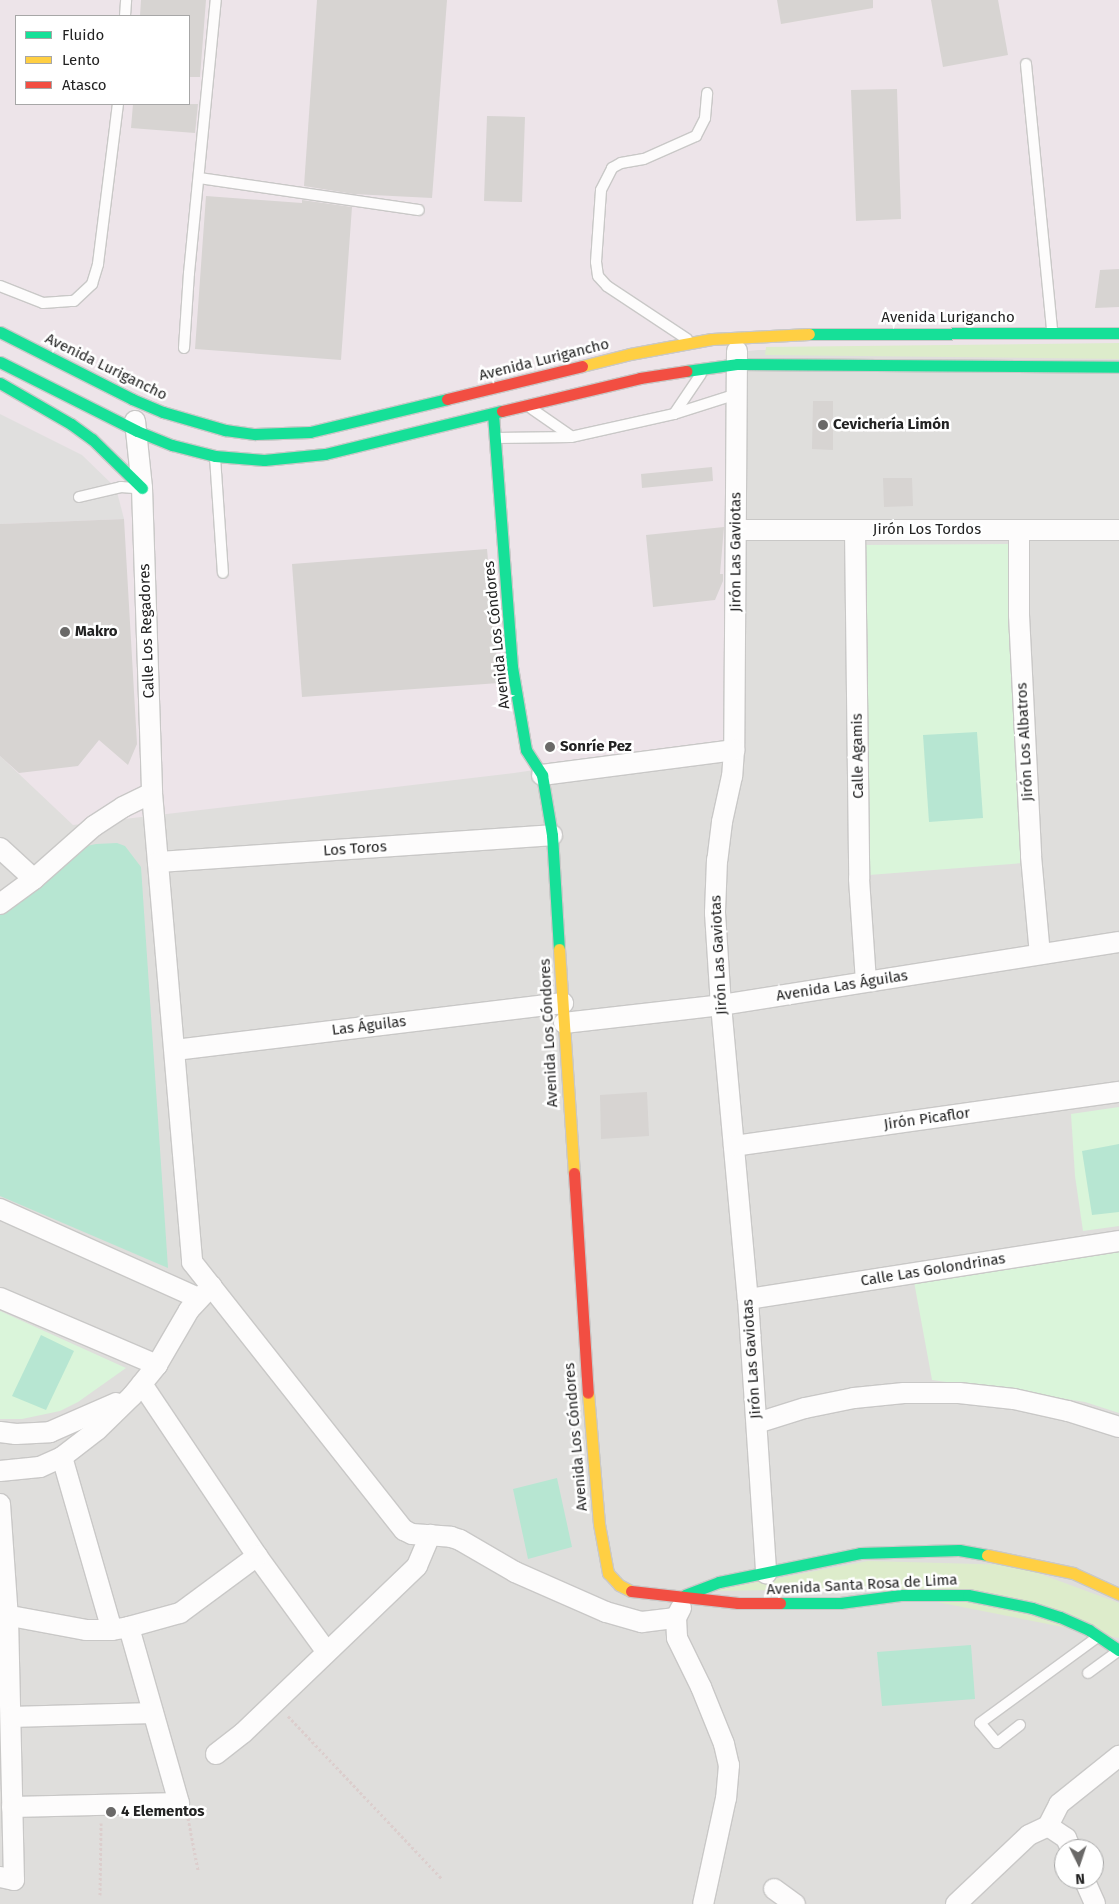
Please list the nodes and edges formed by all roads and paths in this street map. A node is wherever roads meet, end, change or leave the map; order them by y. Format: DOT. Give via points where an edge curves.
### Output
graph roads {
  1 [pos="126,0"];
  2 [pos="216,0"];
  3 [pos="125,15"];
  4 [pos="1026,64"];
  5 [pos="708,93"];
  6 [pos="118,105"];
  7 [pos="199,178"];
  8 [pos="419,210"];
  9 [pos="0,286"];
  10 [pos="0,332"];
  11 [pos="1052,333"];
  12 [pos="1119,333"];
  13 [pos="736,336"];
  14 [pos="692,343"];
  15 [pos="184,348"];
  16 [pos="0,362"];
  17 [pos="736,364"];
  18 [pos="1119,367"];
  19 [pos="706,368"];
  20 [pos="0,383"];
  21 [pos="736,394"];
  22 [pos="132,400"];
  23 [pos="527,406"];
  24 [pos="493,414"];
  25 [pos="674,414"];
  26 [pos="137,431"];
  27 [pos="572,437"];
  28 [pos="495,438"];
  29 [pos="215,456"];
  30 [pos="142,488"];
  31 [pos="79,497"];
  32 [pos="736,530"];
  33 [pos="855,530"];
  34 [pos="1019,530"];
  35 [pos="1119,530"];
  36 [pos="223,573"];
  37 [pos="734,750"];
  38 [pos="542,775"];
  39 [pos="152,794"];
  40 [pos="552,835"];
  41 [pos="0,848"];
  42 [pos="158,862"];
  43 [pos="34,879"];
  44 [pos="0,904"];
  45 [pos="1119,942"];
  46 [pos="1040,954"];
  47 [pos="866,981"];
  48 [pos="563,1003"];
  49 [pos="721,1006"];
  50 [pos="564,1023"];
  51 [pos="175,1050"];
  52 [pos="1119,1092"];
  53 [pos="734,1146"];
  54 [pos="0,1209"];
  55 [pos="1119,1241"];
  56 [pos="205,1292"];
  57 [pos="0,1298"];
  58 [pos="748,1299"];
  59 [pos="157,1364"];
  60 [pos="137,1390"];
  61 [pos="757,1423"];
  62 [pos="1119,1427"];
  63 [pos="0,1432"];
  64 [pos="62,1457"];
  65 [pos="0,1471"];
  66 [pos="0,1504"];
  67 [pos="430,1535"];
  68 [pos="257,1556"];
  69 [pos="766,1573"];
  70 [pos="1115,1587"];
  71 [pos="684,1596"];
  72 [pos="1032,1608"];
  73 [pos="4,1615"];
  74 [pos="676,1618"];
  75 [pos="1021,1620"];
  76 [pos="120,1628"];
  77 [pos="1098,1636"];
  78 [pos="1119,1650"];
  79 [pos="326,1652"];
  80 [pos="1088,1673"];
  81 [pos="274,1702"];
  82 [pos="153,1713"];
  83 [pos="11,1716"];
  84 [pos="1020,1725"];
  85 [pos="216,1754"];
  86 [pos="1119,1756"];
  87 [pos="179,1803"];
  88 [pos="102,1804"];
  89 [pos="12,1807"];
  90 [pos="1048,1826"];
  91 [pos="1066,1839"];
  92 [pos="198,1870"];
  93 [pos="0,1877"];
  94 [pos="442,1879"];
  95 [pos="1088,1889"];
  96 [pos="774,1890"];
  97 [pos="100,1895"];
  98 [pos="703,1904"];
  99 [pos="795,1904"];
  100 [pos="956,1904"];
  101 [pos="1095,1904"];
  1 -- 3 [label="lane"];
  2 -- 7 [label="lane"];
  4 -- 11 [label="lane"];
  5 -- 14 [label="lane" via="705,118 696,136 644,159 612,168 601,190 596,262 598,276 607,286"];
  6 -- 9 [label="lane" via="98,264 92,284 74,301 43,303"];
  7 -- 8 [label="lane"];
  7 -- 15 [label="lane"];
  10 -- 22 [label="main road, Avenida Lurigancho"];
  11 -- 12 [label="main road, Avenida Lurigancho"];
  11 -- 13 [label="main road, Avenida Lurigancho"];
  13 -- 14 [label="main road, Avenida Lurigancho"];
  13 -- 17 [label="street, Jirón Las Gaviotas"];
  14 -- 22 [label="main road, Avenida Lurigancho" via="630,354 310,432 255,434 225,430"];
  16 -- 26 [label="main road"];
  17 -- 18 [label="main road"];
  17 -- 19 [label="main road"];
  17 -- 21 [label="street, Jirón Las Gaviotas"];
  19 -- 23 [label="main road" via="640,378"];
  19 -- 25 [label="lane"];
  20 -- 30 [label="main road" via="92,439"];
  21 -- 25 [label="lane"];
  21 -- 32 [label="street, Jirón Las Gaviotas"];
  22 -- 26 [label="street, Calle Los Regadores"];
  23 -- 24 [label="main road"];
  23 -- 27 [label="lane"];
  24 -- 28 [label="main road, Avenida Los Cóndores"];
  24 -- 29 [label="main road" via="325,454 272,460"];
  25 -- 27 [label="lane"];
  26 -- 29 [label="main road" via="192,452"];
  26 -- 30 [label="street, Calle Los Regadores"];
  27 -- 28 [label="lane"];
  28 -- 38 [label="main road, Avenida Los Cóndores" via="512,667 526,750"];
  29 -- 36 [label="lane"];
  30 -- 31 [label="lane" via="121,487"];
  30 -- 39 [label="street, Calle Los Regadores"];
  32 -- 33 [label="street, Jirón Los Tordos"];
  32 -- 37 [label="street, Jirón Las Gaviotas"];
  33 -- 34 [label="street, Jirón Los Tordos"];
  33 -- 47 [label="street, Calle Agamis" via="859,879"];
  34 -- 35 [label="street, Jirón Los Tordos"];
  34 -- 46 [label="street, Jirón Los Albatros" via="1019,616 1031,856"];
  37 -- 38 [label="street"];
  37 -- 49 [label="street, Jirón Las Gaviotas" via="717,860 715,913"];
  38 -- 40 [label="main road, Avenida Los Cóndores"];
  39 -- 42 [label="street, Calle Los Regadores"];
  39 -- 43 [label="street" via="123,807 94,826"];
  40 -- 42 [label="street, Los Toros"];
  40 -- 48 [label="main road, Avenida Los Cóndores"];
  41 -- 43 [label="street"];
  42 -- 51 [label="street, Calle Los Regadores"];
  43 -- 44 [label="street"];
  45 -- 46 [label="street, Avenida Las Águilas"];
  46 -- 47 [label="street, Avenida Las Águilas"];
  47 -- 49 [label="street, Avenida Las Águilas"];
  48 -- 50 [label="main road, Avenida Los Cóndores"];
  48 -- 51 [label="street, Las Águilas"];
  49 -- 50 [label="street, Avenida Las Águilas"];
  49 -- 53 [label="street, Jirón Las Gaviotas"];
  50 -- 71 [label="main road, Avenida Los Cóndores" via="590,1424 603,1552 608,1573 634,1593"];
  51 -- 56 [label="street, Calle Los Regadores" via="192,1262"];
  52 -- 53 [label="street, Jirón Picaflor"];
  53 -- 58 [label="street, Jirón Las Gaviotas"];
  54 -- 56 [label="street"];
  55 -- 58 [label="street, Calle Las Golondrinas"];
  56 -- 59 [label="street"];
  56 -- 67 [label="street, Calle Los Regadores" via="404,1530"];
  57 -- 59 [label="street"];
  58 -- 61 [label="street, Jirón Las Gaviotas"];
  59 -- 60 [label="street"];
  60 -- 63 [label="street" via="50,1432"];
  60 -- 64 [label="street" via="97,1430"];
  60 -- 68 [label="street"];
  61 -- 62 [label="street" via="805,1408 854,1398 904,1393 959,1393 1023,1401"];
  61 -- 69 [label="street, Jirón Las Gaviotas"];
  64 -- 65 [label="street" via="40,1467"];
  64 -- 76 [label="street"];
  66 -- 73 [label="street"];
  67 -- 74 [label="street, Calle Los Regadores" via="460,1540 515,1572 606,1612 642,1622"];
  67 -- 79 [label="street" via="417,1566"];
  68 -- 76 [label="street" via="180,1613"];
  68 -- 79 [label="street"];
  69 -- 70 [label="main road, Avenida Santa Rosa de Lima" via="860,1553 959,1550 1034,1563"];
  69 -- 71 [label="main road, Avenida Santa Rosa de Lima" via="719,1582"];
  71 -- 72 [label="main road, Avenida Santa Rosa de Lima" via="761,1604 943,1594 968,1595"];
  71 -- 74 [label="street"];
  72 -- 75 [label="lane"];
  72 -- 77 [label="main road, Avenida Santa Rosa de Lima" via="1060,1617"];
  73 -- 76 [label="street" via="86,1630"];
  73 -- 83 [label="street"];
  74 -- 98 [label="street" via="677,1638 701,1687 729,1765 726,1798"];
  76 -- 82 [label="street"];
  77 -- 78 [label="main road, Avenida Santa Rosa de Lima"];
  77 -- 84 [label="lane" via="980,1723 997,1743"];
  78 -- 80 [label="lane"];
  79 -- 81 [label="street"];
  81 -- 85 [label="street"];
  81 -- 94 [label="path"];
  82 -- 83 [label="street"];
  82 -- 87 [label="street"];
  83 -- 89 [label="street"];
  86 -- 90 [label="street" via="1059,1804"];
  87 -- 88 [label="street"];
  87 -- 92 [label="path" via="188,1816"];
  88 -- 89 [label="street"];
  88 -- 97 [label="path"];
  89 -- 93 [label="street" via="14,1880"];
  90 -- 91 [label="street"];
  90 -- 100 [label="street" via="1029,1835"];
  95 -- 101 [label="street"];
  96 -- 99 [label="street"];
}
